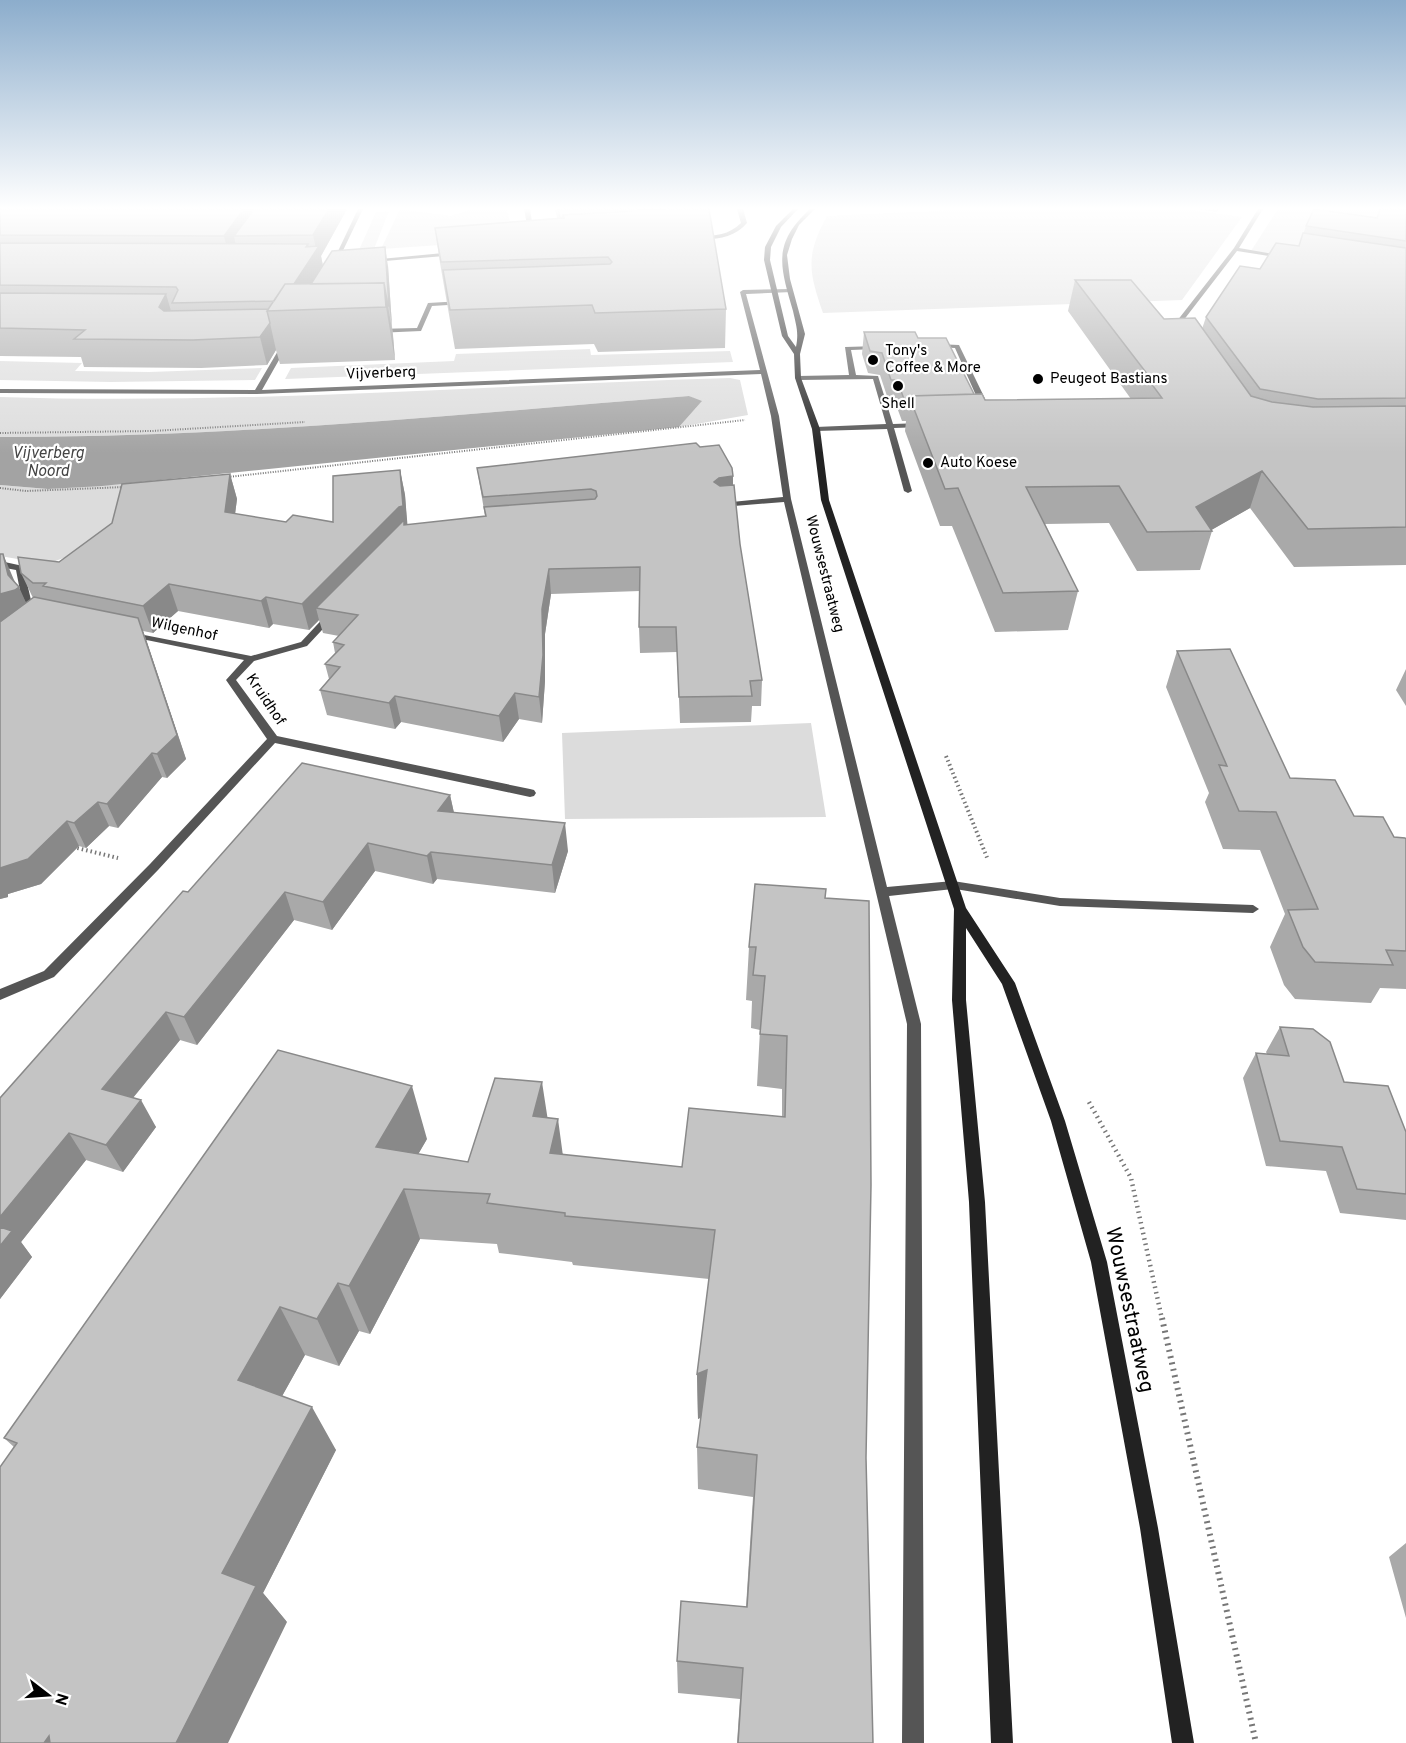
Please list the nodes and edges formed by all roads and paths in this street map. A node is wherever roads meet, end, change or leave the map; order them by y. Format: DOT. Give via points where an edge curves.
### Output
graph roads {
  1 [pos="1204,290"];
  2 [pos="773,291"];
  3 [pos="790,291"];
  4 [pos="475,303"];
  5 [pos="373,331"];
  6 [pos="292,333"];
  7 [pos="1186,342"];
  8 [pos="924,346"];
  9 [pos="880,347"];
  10 [pos="797,354"];
  11 [pos="763,372"];
  12 [pos="798,378"];
  13 [pos="853,378"];
  14 [pos="0,391"];
  15 [pos="257,392"];
  16 [pos="988,414"];
  17 [pos="774,416"];
  18 [pos="935,425"];
  19 [pos="889,426"];
  20 [pos="816,429"];
  21 [pos="222,477"];
  22 [pos="128,486"];
  23 [pos="0,488"];
  24 [pos="908,491"];
  25 [pos="787,499"];
  26 [pos="720,505"];
  27 [pos="0,564"];
  28 [pos="344,602"];
  29 [pos="40,617"];
  30 [pos="124,632"];
  31 [pos="251,659"];
  32 [pos="273,739"];
  33 [pos="530,793"];
  34 [pos="66,845"];
  35 [pos="154,867"];
  36 [pos="953,885"];
  37 [pos="882,892"];
  38 [pos="960,909"];
  39 [pos="1253,909"];
  40 [pos="0,995"];
  41 [pos="914,1743"];
  42 [pos="1002,1743"];
  43 [pos="1183,1743"];
  1 -- 7 [label="street" via="1180,321 1180,333"];
  2 -- 3 [label="street, Wouwsestraatweg"];
  2 -- 10 [label="main road, Wouwsestraatweg" via="785,336"];
  2 -- 11 [label="street, Wouwsestraatweg" via="743,292"];
  3 -- 10 [label="main road, Wouwsestraatweg" via="802,334"];
  4 -- 5 [label="street" via="430,304 419,330"];
  6 -- 15 [label="street"];
  8 -- 16 [label="street" via="957,346"];
  9 -- 13 [label="street" via="847,348"];
  10 -- 12 [label="main road, Wouwsestraatweg"];
  11 -- 15 [label="street, Vijverberg"];
  11 -- 17 [label="street, Wouwsestraatweg"];
  12 -- 13 [label="street"];
  12 -- 20 [label="main road, Wouwsestraatweg"];
  13 -- 19 [label="street" via="876,377"];
  14 -- 15 [label="street, Vijverberg"];
  17 -- 21 [label="path"];
  17 -- 25 [label="street, Wouwsestraatweg"];
  18 -- 19 [label="street"];
  19 -- 20 [label="street"];
  19 -- 24 [label="street"];
  20 -- 36 [label="main road, Wouwsestraatweg" via="825,500"];
  22 -- 23 [label="path" via="93,490"];
  25 -- 26 [label="street"];
  25 -- 37 [label="street, Wouwsestraatweg"];
  27 -- 29 [label="street" via="20,568 27,601"];
  28 -- 31 [label="street, Kruidhof" via="304,644"];
  30 -- 31 [label="street, Wilgenhof"];
  31 -- 32 [label="street, Kruidhof" via="231,680"];
  32 -- 33 [label="street, Kruidhof"];
  32 -- 35 [label="street, Kruidhof"];
  34 -- 35 [label="path"];
  35 -- 40 [label="street, Kruidhof" via="49,974"];
  36 -- 37 [label="street"];
  36 -- 38 [label="main road, Wouwsestraatweg"];
  36 -- 39 [label="street" via="1060,902"];
  37 -- 41 [label="street, Wouwsestraatweg" via="914,1024"];
  38 -- 42 [label="main road, Wouwsestraatweg" via="959,1000 977,1202"];
  38 -- 43 [label="main road, Wouwsestraatweg" via="1008,983 1058,1121 1099,1262 1149,1528"];
}
